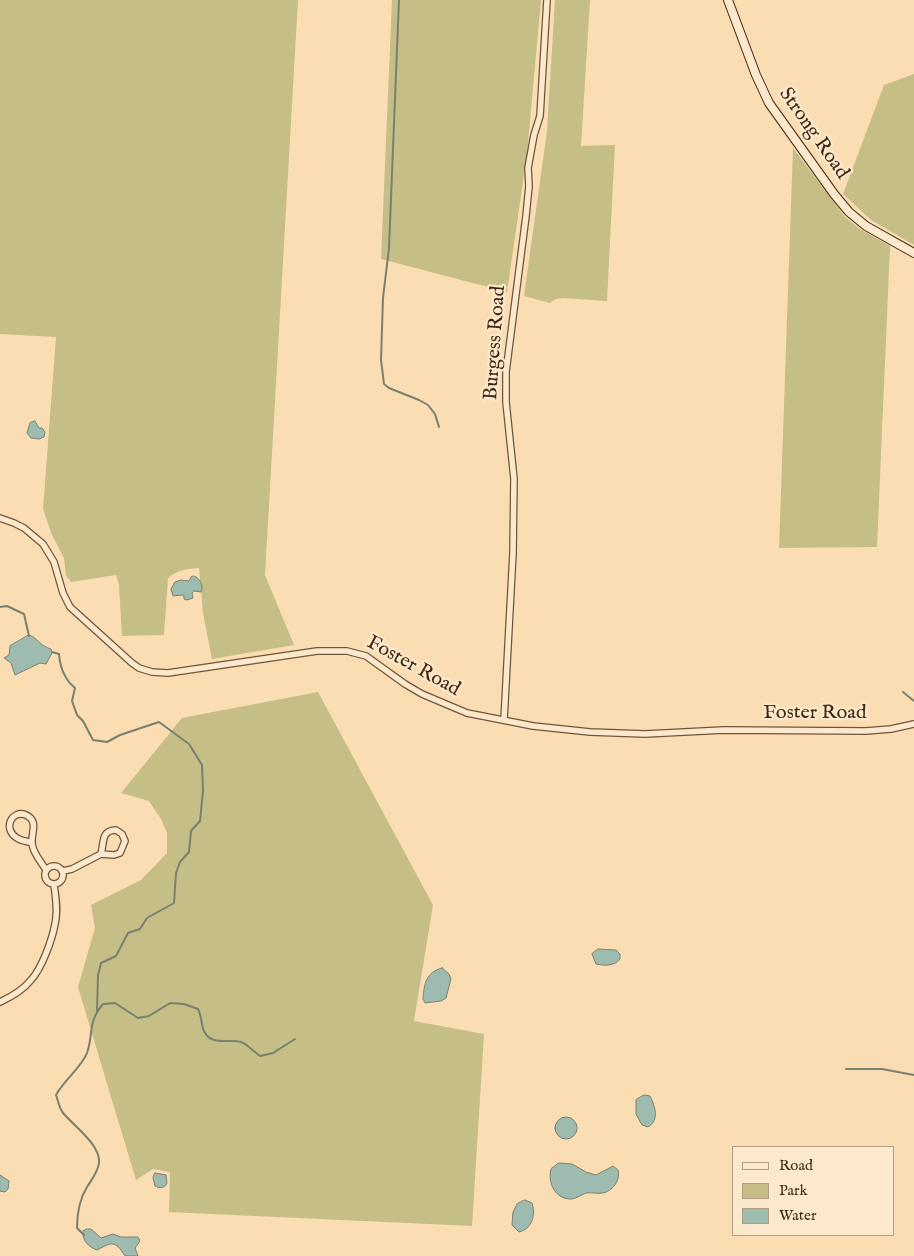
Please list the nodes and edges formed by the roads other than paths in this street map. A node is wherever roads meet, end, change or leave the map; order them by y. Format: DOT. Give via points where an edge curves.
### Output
graph roads {
  1 [pos="547,0"];
  2 [pos="728,0"];
  3 [pos="914,253"];
  4 [pos="0,518"];
  5 [pos="504,720"];
  6 [pos="914,724"];
  7 [pos="32,843"];
  8 [pos="101,854"];
  9 [pos="46,870"];
  10 [pos="63,871"];
  11 [pos="54,885"];
  12 [pos="0,1002"];
  1 -- 5 [label="street, Burgess Road" via="540,116 528,168 526,216 506,372 514,479"];
  2 -- 3 [label="street, Strong Road" via="770,103 834,194 866,226"];
  4 -- 5 [label="street, Foster Road" via="24,528 44,544 70,607 139,668 173,672 317,651 347,651 366,656 405,684 449,706 476,716"];
  5 -- 6 [label="street, Foster Road" via="632,734 724,730 873,731"];
  7 -- 7 [label="street" via="34,830 31,820 27,815 16,815 10,821 10,830 17,838"];
  7 -- 9 [label="street"];
  8 -- 8 [label="street" via="107,832 116,830 122,834 125,841 120,853"];
  8 -- 10 [label="street"];
  9 -- 10 [label="street" via="58,866"];
  9 -- 11 [label="street" via="45,879"];
  10 -- 11 [label="street" via="61,882"];
  11 -- 12 [label="street" via="56,923 47,951 32,979"];
}
